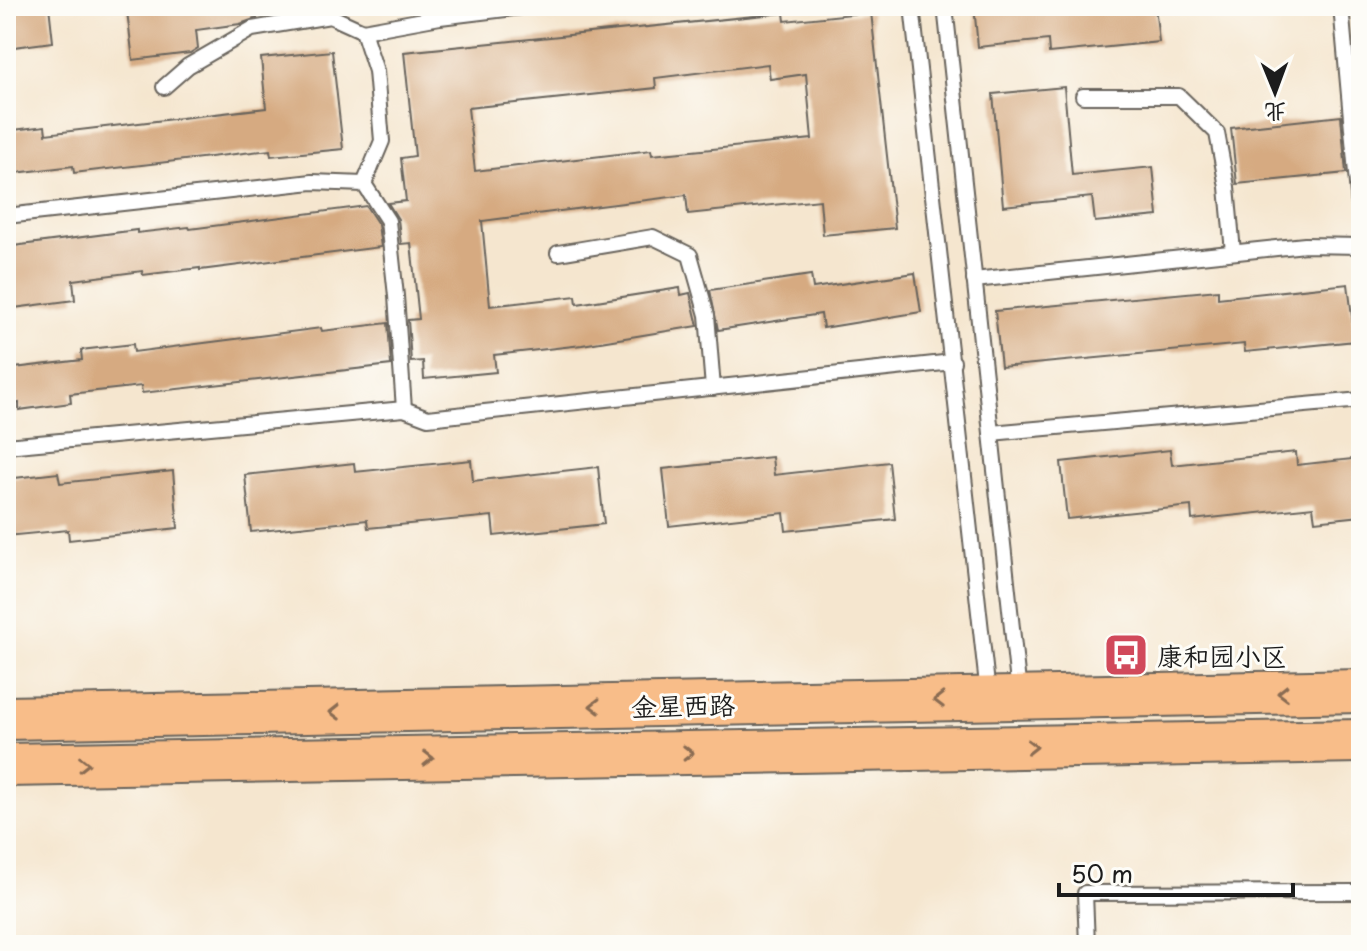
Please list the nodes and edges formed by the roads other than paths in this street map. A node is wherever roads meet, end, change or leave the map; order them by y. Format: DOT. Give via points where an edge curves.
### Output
graph roads {
  1 [pos="530,6"];
  2 [pos="912,6"];
  3 [pos="945,6"];
  4 [pos="1341,6"];
  5 [pos="363,31"];
  6 [pos="164,87"];
  7 [pos="1083,96"];
  8 [pos="364,184"];
  9 [pos="6,216"];
  10 [pos="1361,229"];
  11 [pos="1361,246"];
  12 [pos="1233,252"];
  13 [pos="558,253"];
  14 [pos="974,280"];
  15 [pos="953,362"];
  16 [pos="713,388"];
  17 [pos="1361,400"];
  18 [pos="404,409"];
  19 [pos="991,433"];
  20 [pos="6,446"];
  21 [pos="1361,691"];
  22 [pos="1004,698"];
  23 [pos="6,718"];
  24 [pos="1361,741"];
  25 [pos="6,765"];
  26 [pos="1361,892"];
  27 [pos="1087,945"];
  1 -- 5 [label="lane"];
  2 -- 15 [label="lane"];
  3 -- 14 [label="lane"];
  4 -- 10 [label="lane"];
  5 -- 6 [label="lane" via="330,16 252,29 188,66"];
  5 -- 8 [label="lane" via="376,71 382,141"];
  7 -- 12 [label="lane" via="1179,96 1217,133"];
  8 -- 9 [label="lane" via="312,182"];
  8 -- 18 [label="lane" via="388,221"];
  11 -- 12 [label="lane"];
  12 -- 14 [label="lane"];
  13 -- 16 [label="lane" via="653,237 690,255 707,315"];
  14 -- 19 [label="lane"];
  15 -- 16 [label="lane"];
  15 -- 22 [label="lane"];
  16 -- 18 [label="lane" via="428,418"];
  17 -- 19 [label="lane"];
  18 -- 20 [label="lane"];
  19 -- 22 [label="lane"];
  21 -- 22 [label="main road, 金星西路, one-way"];
  22 -- 23 [label="main road, 金星西路, one-way"];
  25 -- 24 [label="main road, 金星西路, one-way"];
  26 -- 27 [label="lane" via="1085,893"];
}
